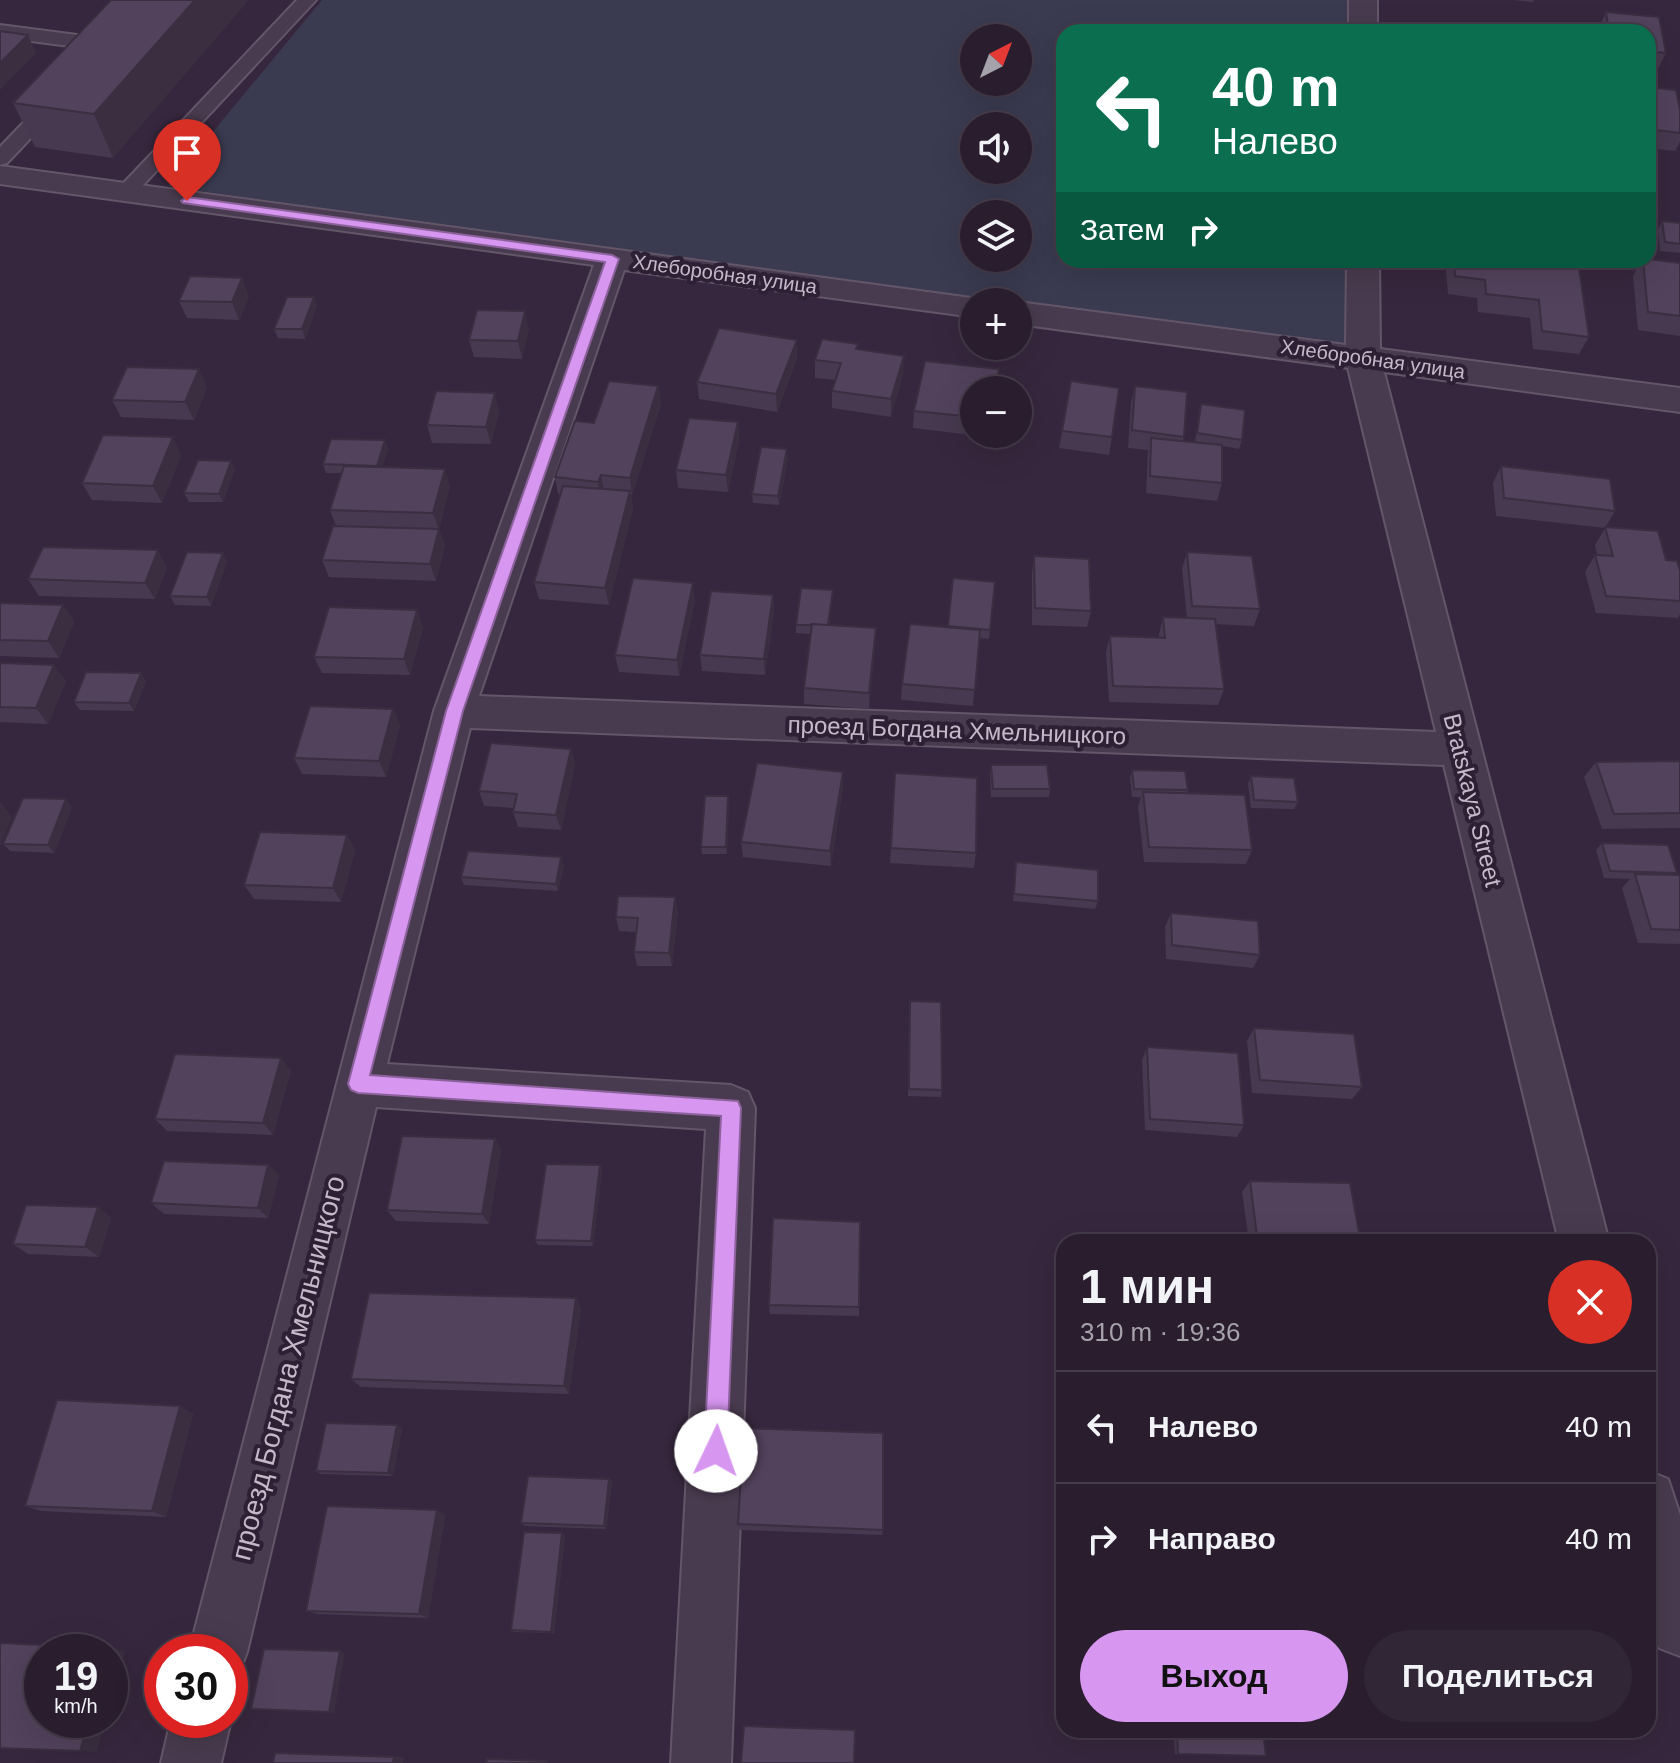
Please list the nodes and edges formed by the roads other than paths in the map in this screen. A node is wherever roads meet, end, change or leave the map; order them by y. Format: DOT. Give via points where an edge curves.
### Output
graph roads {
  1 [pos="307,0"];
  2 [pos="1363,0"];
  3 [pos="1363,24"];
  4 [pos="0,31"];
  5 [pos="88,67"];
  6 [pos="67,88"];
  7 [pos="0,159"];
  8 [pos="0,175"];
  9 [pos="126,192"];
  10 [pos="612,259"];
  11 [pos="1363,268"];
  12 [pos="960,305"];
  13 [pos="1032,315"];
  14 [pos="1363,358"];
  15 [pos="1680,400"];
  16 [pos="454,711"];
  17 [pos="1461,749"];
  18 [pos="358,1084"];
  19 [pos="1582,1234"];
  20 [pos="1656,1531"];
  21 [pos="1680,1627"];
  22 [pos="222,1634"];
  23 [pos="197,1738"];
  24 [pos="191,1763"];
  25 [pos="701,1763"];
  1 -- 9 [label="lane"];
  2 -- 3 [label="street"];
  4 -- 5 [label="lane" via="114,40"];
  6 -- 7 [label="lane"];
  8 -- 9 [label="street, Хлеборобная улица"];
  9 -- 10 [label="street, Хлеборобная улица"];
  10 -- 12 [label="street, Хлеборобная улица"];
  10 -- 16 [label="street, проезд Богдана Хмельницкого"];
  11 -- 14 [label="street, Bratskaya Street"];
  13 -- 14 [label="street, Хлеборобная улица"];
  14 -- 15 [label="street, Хлеборобная улица"];
  14 -- 17 [label="street, Bratskaya Street"];
  16 -- 17 [label="street, проезд Богдана Хмельницкого"];
  16 -- 18 [label="street, проезд Богдана Хмельницкого"];
  17 -- 19 [label="street, Bratskaya Street"];
  18 -- 22 [label="street, проезд Богдана Хмельницкого"];
  18 -- 25 [label="street" via="731,1108"];
  20 -- 21 [label="street"];
  23 -- 24 [label="street"];
}
